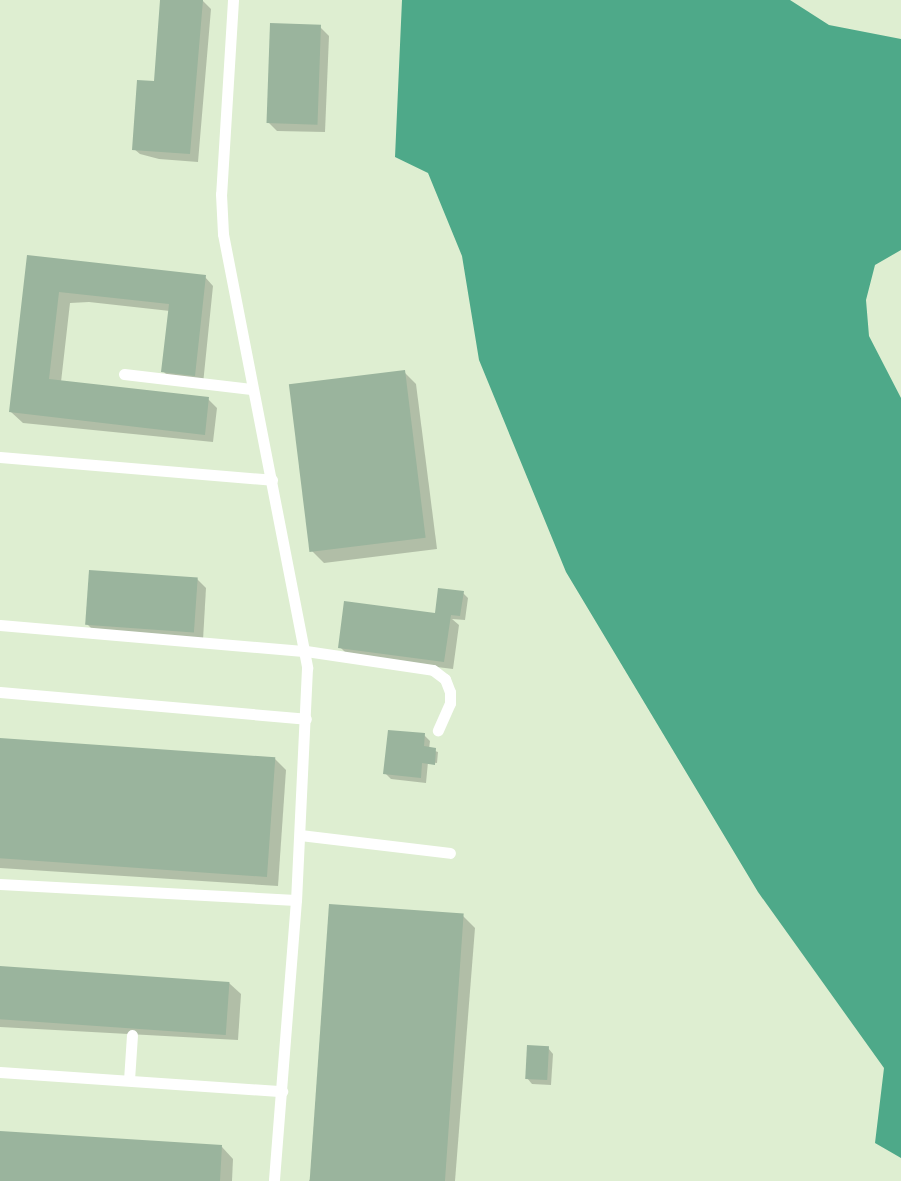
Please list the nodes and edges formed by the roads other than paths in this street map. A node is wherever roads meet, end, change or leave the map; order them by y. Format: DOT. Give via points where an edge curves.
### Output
graph roads {
  1 [pos="233,0"];
  2 [pos="124,374"];
  3 [pos="251,389"];
  4 [pos="0,457"];
  5 [pos="272,480"];
  6 [pos="0,625"];
  7 [pos="306,651"];
  8 [pos="0,692"];
  9 [pos="306,719"];
  10 [pos="438,730"];
  11 [pos="300,835"];
  12 [pos="450,853"];
  13 [pos="0,884"];
  14 [pos="296,900"];
  15 [pos="132,1035"];
  16 [pos="0,1072"];
  17 [pos="129,1080"];
  18 [pos="282,1091"];
  19 [pos="274,1181"];
  1 -- 3 [label="lane" via="221,214"];
  2 -- 3 [label="lane"];
  3 -- 5 [label="lane"];
  4 -- 5 [label="lane"];
  5 -- 7 [label="lane"];
  6 -- 7 [label="lane"];
  7 -- 9 [label="lane"];
  7 -- 10 [label="lane" via="433,670 450,692"];
  8 -- 9 [label="lane"];
  9 -- 11 [label="lane"];
  11 -- 12 [label="lane"];
  11 -- 14 [label="lane"];
  13 -- 14 [label="lane"];
  14 -- 18 [label="lane"];
  15 -- 17 [label="lane"];
  16 -- 17 [label="lane"];
  17 -- 18 [label="lane"];
  18 -- 19 [label="lane"];
}
